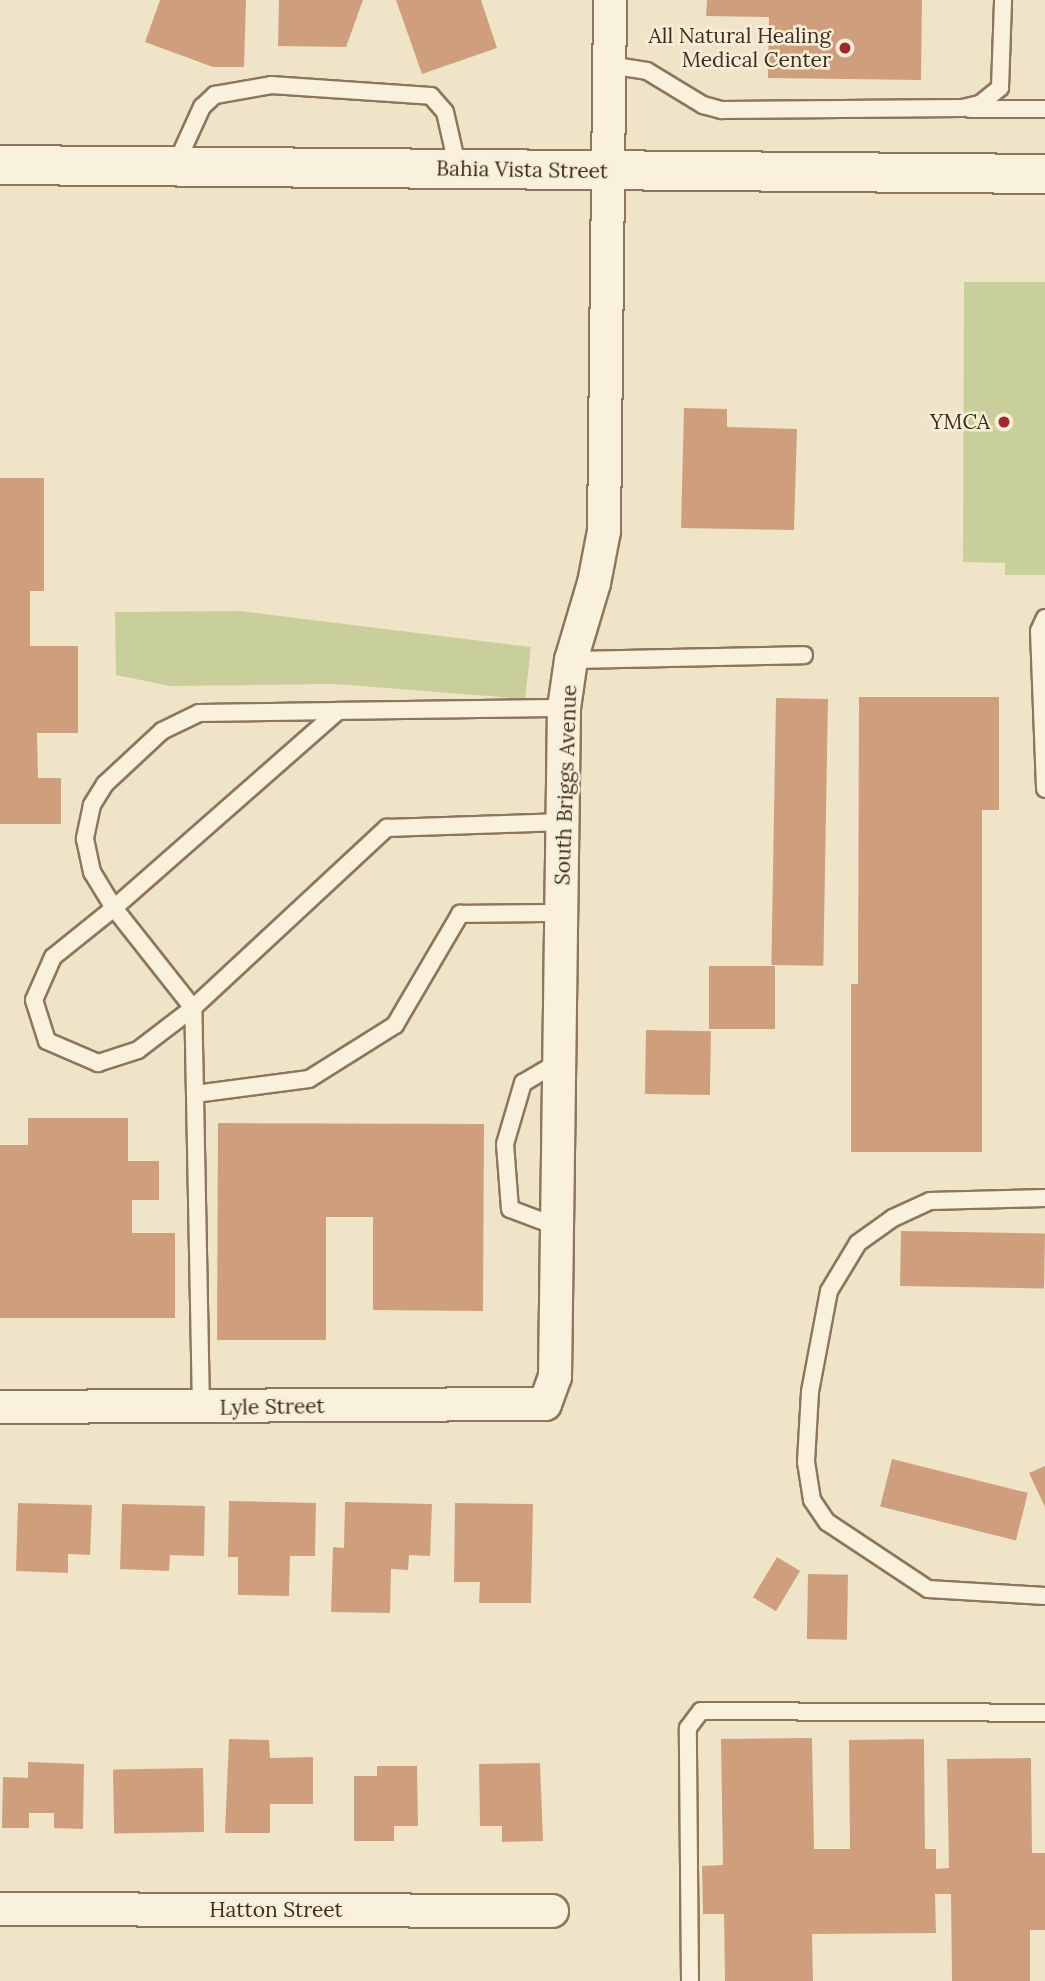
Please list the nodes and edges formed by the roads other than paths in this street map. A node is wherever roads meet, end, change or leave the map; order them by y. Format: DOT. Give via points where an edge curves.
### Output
graph roads {
  1 [pos="1003,0"];
  2 [pos="607,1"];
  3 [pos="609,65"];
  4 [pos="962,108"];
  5 [pos="1045,109"];
  6 [pos="176,164"];
  7 [pos="0,165"];
  8 [pos="458,169"];
  9 [pos="607,171"];
  10 [pos="1045,174"];
  11 [pos="1045,618"];
  12 [pos="804,655"];
  13 [pos="571,660"];
  14 [pos="1042,700"];
  15 [pos="564,708"];
  16 [pos="338,711"];
  17 [pos="1045,789"];
  18 [pos="564,821"];
  19 [pos="114,908"];
  20 [pos="562,913"];
  21 [pos="193,1008"];
  22 [pos="560,1061"];
  23 [pos="195,1094"];
  24 [pos="1045,1198"];
  25 [pos="558,1227"];
  26 [pos="545,1404"];
  27 [pos="0,1407"];
  28 [pos="201,1408"];
  29 [pos="1045,1596"];
  30 [pos="1045,1713"];
  31 [pos="0,1909"];
  32 [pos="552,1911"];
  33 [pos="690,1981"];
  1 -- 4 [label="lane" via="1000,88 980,104"];
  2 -- 3 [label="street, South Briggs Avenue"];
  3 -- 4 [label="lane" via="647,71 703,105 722,110"];
  3 -- 9 [label="street, South Briggs Avenue"];
  4 -- 5 [label="lane"];
  6 -- 7 [label="street, Bahia Vista Street"];
  6 -- 8 [label="street, Bahia Vista Street"];
  6 -- 8 [label="lane" via="202,107 215,95 271,85 431,96 445,112"];
  8 -- 9 [label="street, Bahia Vista Street"];
  9 -- 10 [label="street, Bahia Vista Street"];
  9 -- 13 [label="street, South Briggs Avenue" via="604,531"];
  11 -- 14 [label="lane" via="1039,631"];
  12 -- 13 [label="lane"];
  13 -- 15 [label="street, South Briggs Avenue"];
  14 -- 17 [label="lane"];
  15 -- 16 [label="lane"];
  15 -- 18 [label="street, South Briggs Avenue"];
  16 -- 19 [label="lane"];
  16 -- 19 [label="lane" via="199,713 162,732 132,755 96,796 85,839 92,872"];
  18 -- 20 [label="street, South Briggs Avenue"];
  18 -- 21 [label="lane" via="387,828"];
  19 -- 21 [label="lane"];
  19 -- 21 [label="lane" via="53,957 34,1000 47,1041 98,1063 138,1050"];
  20 -- 22 [label="street, South Briggs Avenue"];
  20 -- 23 [label="lane" via="460,914 395,1025 309,1079"];
  21 -- 23 [label="lane"];
  22 -- 25 [label="street, South Briggs Avenue"];
  22 -- 25 [label="lane" via="523,1083 505,1144 510,1209"];
  23 -- 28 [label="lane"];
  24 -- 29 [label="lane" via="930,1200 893,1218 858,1243 829,1291 812,1381 806,1462 812,1500 827,1522 928,1589"];
  25 -- 26 [label="street, South Briggs Avenue" via="555,1377"];
  26 -- 28 [label="street, Lyle Street"];
  27 -- 28 [label="street, Lyle Street"];
  30 -- 33 [label="lane" via="701,1711 688,1728"];
  31 -- 32 [label="street, Hatton Street"];
}
